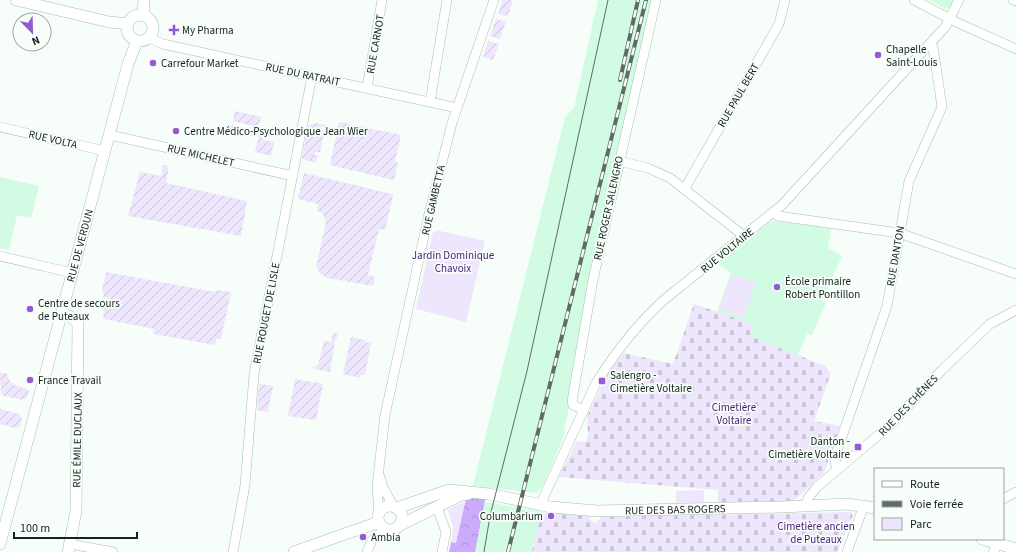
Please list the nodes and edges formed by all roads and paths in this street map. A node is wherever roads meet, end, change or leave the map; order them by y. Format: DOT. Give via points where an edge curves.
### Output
graph roads {
  1 [pos="16,0"];
  2 [pos="144,0"];
  3 [pos="382,0"];
  4 [pos="447,0"];
  5 [pos="494,0"];
  6 [pos="656,0"];
  7 [pos="785,0"];
  8 [pos="914,0"];
  9 [pos="959,0"];
  10 [pos="144,16"];
  11 [pos="951,19"];
  12 [pos="128,24"];
  13 [pos="149,38"];
  14 [pos="137,41"];
  15 [pos="930,44"];
  16 [pos="1016,49"];
  17 [pos="312,76"];
  18 [pos="367,88"];
  19 [pos="430,102"];
  20 [pos="457,108"];
  21 [pos="0,127"];
  22 [pos="110,135"];
  23 [pos="105,151"];
  24 [pos="618,161"];
  25 [pos="292,176"];
  26 [pos="685,188"];
  27 [pos="774,212"];
  28 [pos="899,233"];
  29 [pos="744,236"];
  30 [pos="0,256"];
  31 [pos="72,273"];
  32 [pos="1016,274"];
  33 [pos="1016,310"];
  34 [pos="62,314"];
  35 [pos="584,410"];
  36 [pos="380,452"];
  37 [pos="838,469"];
  38 [pos="1016,492"];
  39 [pos="477,493"];
  40 [pos="1004,498"];
  41 [pos="540,505"];
  42 [pos="807,505"];
  43 [pos="864,506"];
  44 [pos="395,507"];
  45 [pos="437,507"];
  46 [pos="874,508"];
  47 [pos="381,522"];
  48 [pos="400,525"];
  49 [pos="984,540"];
  50 [pos="0,544"];
  51 [pos="69,548"];
  52 [pos="996,548"];
  53 [pos="1016,549"];
  54 [pos="113,552"];
  55 [pos="233,552"];
  56 [pos="294,552"];
  57 [pos="367,552"];
  58 [pos="442,552"];
  59 [pos="847,552"];
  1 -- 12 [label="street" via="109,22"];
  2 -- 10 [label="street"];
  3 -- 18 [label="street, RUE CARNOT"];
  4 -- 19 [label="street"];
  5 -- 20 [label="street, RUE GAMBETTA"];
  6 -- 24 [label="street, RUE ROGER SALENGRO"];
  7 -- 26 [label="street, RUE PAUL BERT" via="779,24"];
  8 -- 11 [label="street"];
  9 -- 11 [label="street, RUE VOLTAIRE"];
  10 -- 12 [label="street" via="134,17"];
  10 -- 13 [label="street" via="153,25"];
  11 -- 15 [label="street, RUE VOLTAIRE"];
  11 -- 16 [label="street"];
  12 -- 14 [label="street" via="129,35"];
  13 -- 14 [label="street"];
  13 -- 17 [label="street, RUE DU RATRAIT" via="163,44"];
  14 -- 22 [label="street, RUE DE VERDUN" via="130,56"];
  15 -- 27 [label="street, RUE VOLTAIRE"];
  15 -- 28 [label="street, RUE DANTON" via="933,47 942,106 909,181"];
  17 -- 18 [label="street, RUE DU RATRAIT"];
  17 -- 25 [label="street, RUE ROUGET DE LISLE"];
  18 -- 19 [label="street, RUE DU RATRAIT"];
  19 -- 20 [label="street, RUE DU RATRAIT"];
  20 -- 36 [label="street, RUE GAMBETTA" via="428,218 385,415"];
  21 -- 23 [label="street, RUE VOLTA"];
  22 -- 23 [label="street, RUE DE VERDUN"];
  22 -- 25 [label="street, RUE MICHELET"];
  23 -- 31 [label="street, RUE DE VERDUN"];
  24 -- 26 [label="street" via="661,173"];
  24 -- 35 [label="street, RUE ROGER SALENGRO" via="593,280 572,401 573,405"];
  25 -- 55 [label="street, RUE ROUGET DE LISLE" via="254,374 245,485"];
  26 -- 29 [label="street"];
  27 -- 28 [label="street" via="778,216"];
  27 -- 29 [label="street, RUE VOLTAIRE"];
  28 -- 32 [label="street"];
  28 -- 37 [label="street, RUE DANTON" via="887,306 836,454 835,463"];
  29 -- 35 [label="street, RUE VOLTAIRE" via="649,314 605,369"];
  30 -- 31 [label="street"];
  31 -- 34 [label="street, RUE DE VERDUN"];
  33 -- 37 [label="street, RUE DES CHÊNES" via="990,324 889,426"];
  34 -- 50 [label="street, RUE DE VERDUN"];
  34 -- 51 [label="street, RUE ÉMILE DUCLAUX" via="78,323 76,511"];
  35 -- 41 [label="street, RUE VOLTAIRE"];
  36 -- 44 [label="street, RUE GAMBETTA" via="380,479"];
  36 -- 47 [label="street, RUE GAMBETTA" via="377,486"];
  37 -- 42 [label="street, RUE DES CHÊNES" via="810,494"];
  38 -- 40 [label="street"];
  39 -- 41 [label="street, RUE DES BAS ROGERS"];
  39 -- 44 [label="street, RUE DES BAS ROGERS" via="449,490"];
  39 -- 45 [label="street, RUE DES BAS ROGERS" via="461,495"];
  41 -- 42 [label="street, RUE DES BAS ROGERS" via="597,511"];
  42 -- 43 [label="street, RUE DES BAS ROGERS"];
  43 -- 46 [label="street, RUE DES BAS ROGERS"];
  43 -- 59 [label="street"];
  44 -- 47 [label="street" via="383,508"];
  44 -- 48 [label="street" via="402,514"];
  45 -- 48 [label="street, RUE DES BAS ROGERS"];
  45 -- 58 [label="street" via="446,532"];
  47 -- 48 [label="street" via="395,529"];
  47 -- 56 [label="street"];
  47 -- 57 [label="street"];
  49 -- 52 [label="street"];
  51 -- 54 [label="street"];
  52 -- 53 [label="street"];
}
